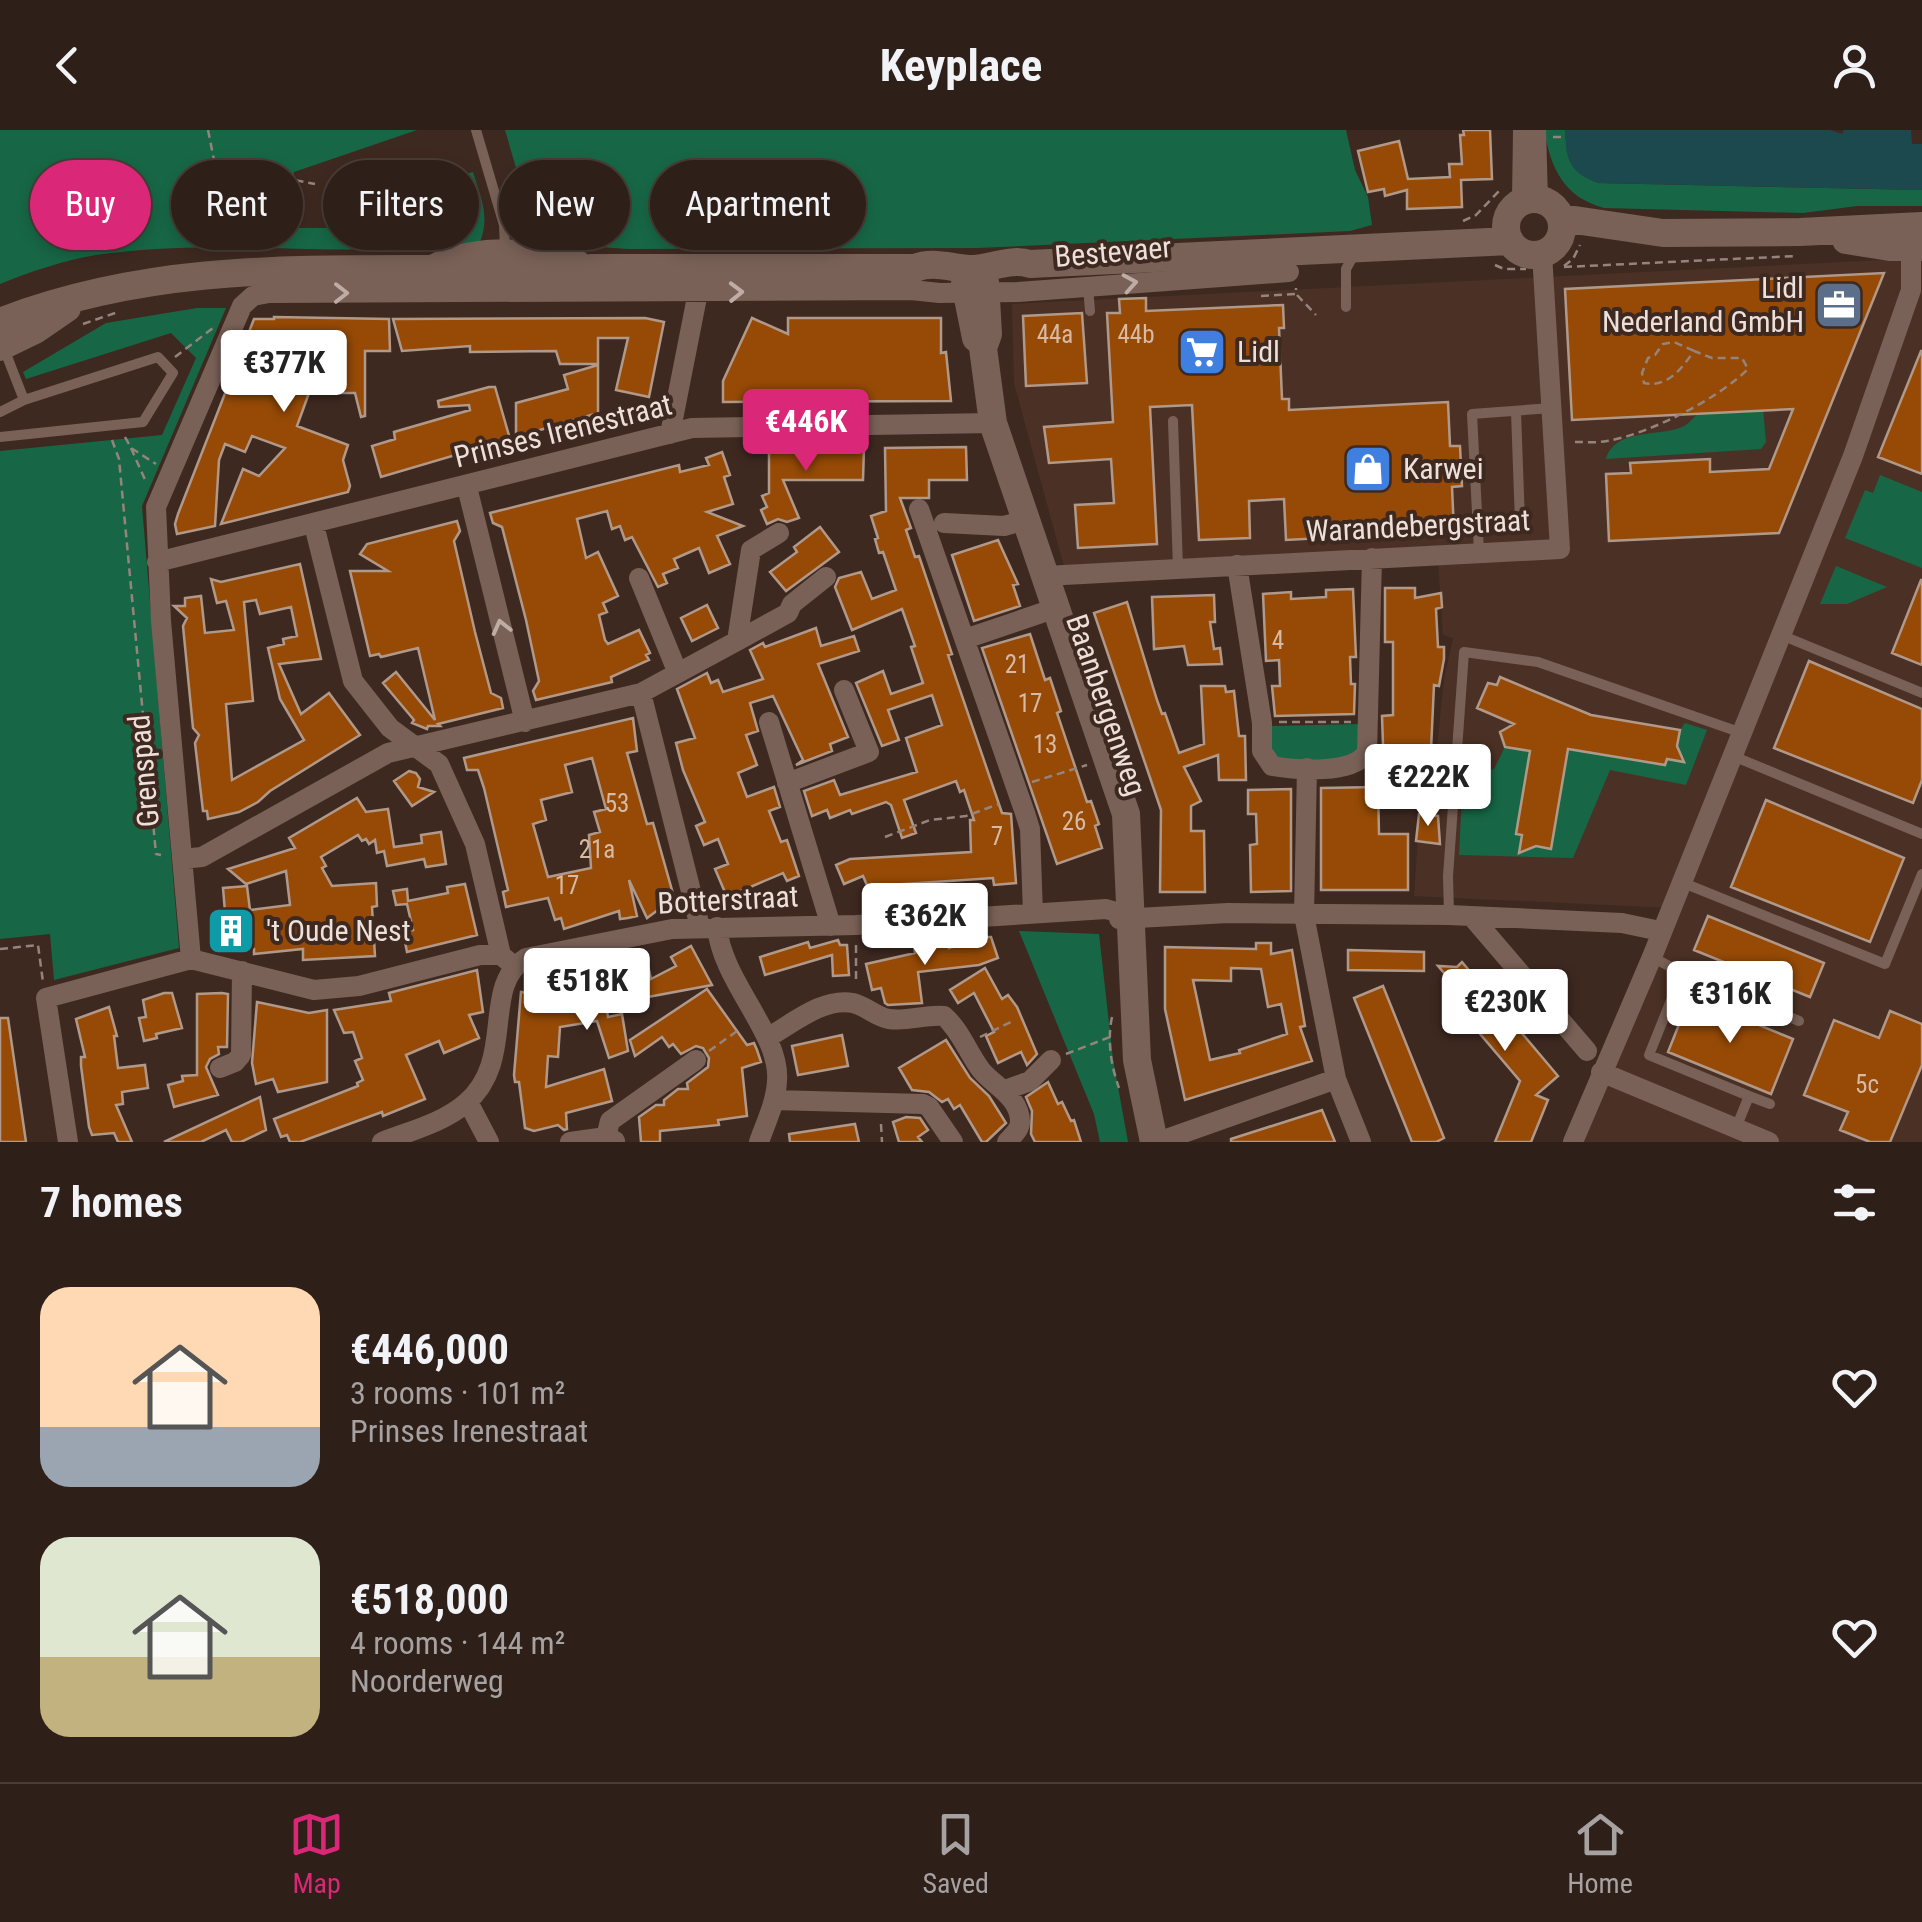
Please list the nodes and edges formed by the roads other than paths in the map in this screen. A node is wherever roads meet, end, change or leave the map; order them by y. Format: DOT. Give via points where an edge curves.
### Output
graph roads {
  1 [pos="476,130"];
  2 [pos="1523,130"];
  3 [pos="1536,130"];
  4 [pos="1519,216"];
  5 [pos="1916,236"];
  6 [pos="1552,244"];
  7 [pos="1350,248"];
  8 [pos="506,266"];
  9 [pos="1276,266"];
  10 [pos="975,284"];
  11 [pos="1088,287"];
  12 [pos="698,292"];
  13 [pos="246,301"];
  14 [pos="1346,307"];
  15 [pos="1090,312"];
  16 [pos="1,338"];
  17 [pos="24,400"];
  18 [pos="1552,408"];
  19 [pos="0,412"];
  20 [pos="1516,412"];
  21 [pos="1173,421"];
  22 [pos="993,423"];
  23 [pos="670,434"];
  24 [pos="0,437"];
  25 [pos="467,487"];
  26 [pos="920,509"];
  27 [pos="944,522"];
  28 [pos="1478,524"];
  29 [pos="314,525"];
  30 [pos="1034,529"];
  31 [pos="778,533"];
  32 [pos="1479,552"];
  33 [pos="1372,558"];
  34 [pos="157,562"];
  35 [pos="1237,565"];
  36 [pos="1178,568"];
  37 [pos="1045,576"];
  38 [pos="826,577"];
  39 [pos="639,578"];
  40 [pos="1056,608"];
  41 [pos="1781,635"];
  42 [pos="965,639"];
  43 [pos="737,641"];
  44 [pos="676,671"];
  45 [pos="844,690"];
  46 [pos="1922,692"];
  47 [pos="640,693"];
  48 [pos="525,722"];
  49 [pos="768,722"];
  50 [pos="1742,733"];
  51 [pos="416,746"];
  52 [pos="1732,756"];
  53 [pos="1307,768"];
  54 [pos="787,783"];
  55 [pos="1922,834"];
  56 [pos="182,859"];
  57 [pos="1922,874"];
  58 [pos="1680,882"];
  59 [pos="1033,914"];
  60 [pos="1304,915"];
  61 [pos="1449,915"];
  62 [pos="1130,916"];
  63 [pos="1472,918"];
  64 [pos="832,926"];
  65 [pos="708,927"];
  66 [pos="1660,931"];
  67 [pos="1652,957"];
  68 [pos="191,958"];
  69 [pos="508,961"];
  70 [pos="242,972"];
  71 [pos="1682,973"];
  72 [pos="1799,1021"];
  73 [pos="767,1038"];
  74 [pos="1587,1051"];
  75 [pos="696,1060"];
  76 [pos="1051,1060"];
  77 [pos="220,1068"];
  78 [pos="1601,1072"];
  79 [pos="1336,1079"];
  80 [pos="1005,1090"];
  81 [pos="1750,1096"];
  82 [pos="774,1100"];
  83 [pos="468,1102"];
  84 [pos="1770,1104"];
  85 [pos="1736,1128"];
  86 [pos="611,1140"];
  87 [pos="68,1142"];
  88 [pos="382,1142"];
  89 [pos="488,1142"];
  90 [pos="570,1142"];
  91 [pos="758,1142"];
  92 [pos="953,1142"];
  93 [pos="1007,1142"];
  94 [pos="1156,1142"];
  95 [pos="1361,1142"];
  96 [pos="1573,1142"];
  97 [pos="1769,1142"];
  1 -- 8 [label="lane" via="504,225"];
  2 -- 4 [label="street"];
  3 -- 4 [label="street"];
  4 -- 6 [label="main road" via="1524,253"];
  4 -- 6 [label="main road" via="1554,207"];
  4 -- 7 [label="main road, Bestevaer" via="1421,244"];
  5 -- 6 [label="main road" via="1804,244 1663,233"];
  5 -- 41 [label="street" via="1911,290"];
  6 -- 18 [label="street, Warandebergstraat"];
  7 -- 9 [label="main road, Bestevaer"];
  7 -- 14 [label="lane"];
  8 -- 10 [label="main road, Bestevaer" via="556,275 590,268 925,264"];
  8 -- 16 [label="main road, Bestevaer" via="450,274 432,268 220,272 150,281 62,298"];
  9 -- 10 [label="main road, Bestevaer" via="1020,260"];
  11 -- 9 [label="street, Bestevaer, one-way"];
  10 -- 11 [label="street, Bestevaer"];
  12 -- 10 [label="street, Bestevaer, one-way"];
  10 -- 22 [label="main road, Baanbergenweg" via="988,334 983,348"];
  11 -- 15 [label="lane"];
  13 -- 12 [label="street, Bestevaer, one-way" via="269,293"];
  12 -- 23 [label="street"];
  13 -- 34 [label="street, Grenspad" via="156,507"];
  16 -- 17 [label="lane"];
  17 -- 19 [label="lane"];
  17 -- 24 [label="lane" via="158,357 174,372 143,422"];
  18 -- 20 [label="lane"];
  18 -- 32 [label="street, Warandebergstraat" via="1560,548"];
  20 -- 28 [label="lane" via="1520,522"];
  20 -- 28 [label="lane" via="1472,414"];
  21 -- 36 [label="lane"];
  22 -- 23 [label="street, Prinses Irenestraat" via="692,428"];
  22 -- 30 [label="main road, Baanbergenweg"];
  23 -- 25 [label="street, Prinses Irenestraat"];
  25 -- 29 [label="street, Prinses Irenestraat"];
  48 -- 25 [label="street, one-way"];
  26 -- 42 [label="street"];
  27 -- 30 [label="street"];
  28 -- 32 [label="lane"];
  29 -- 34 [label="street, Prinses Irenestraat"];
  29 -- 51 [label="street" via="353,681 390,728"];
  30 -- 37 [label="main road, Baanbergenweg"];
  31 -- 43 [label="street" via="751,550"];
  32 -- 33 [label="street, Warandebergstraat"];
  33 -- 35 [label="street, Warandebergstraat"];
  33 -- 53 [label="street" via="1368,752 1348,767"];
  34 -- 56 [label="street, Grenspad"];
  35 -- 36 [label="street, Warandebergstraat"];
  35 -- 53 [label="street" via="1262,751 1272,766"];
  36 -- 37 [label="street, Warandebergstraat"];
  37 -- 40 [label="main road, Baanbergenweg"];
  38 -- 43 [label="street" via="788,613"];
  39 -- 44 [label="street"];
  40 -- 42 [label="street"];
  40 -- 62 [label="main road, Baanbergenweg" via="1126,814"];
  41 -- 46 [label="lane"];
  41 -- 50 [label="street"];
  42 -- 59 [label="street" via="1030,828"];
  43 -- 44 [label="street"];
  44 -- 47 [label="street"];
  45 -- 54 [label="street" via="869,752"];
  47 -- 48 [label="street"];
  47 -- 65 [label="street"];
  48 -- 51 [label="street"];
  49 -- 54 [label="street"];
  50 -- 52 [label="street"];
  50 -- 61 [label="lane" via="1538,662 1464,652"];
  51 -- 56 [label="street" via="388,753 202,857"];
  51 -- 69 [label="street" via="439,764 461,807"];
  52 -- 55 [label="lane"];
  52 -- 58 [label="street"];
  53 -- 60 [label="street"];
  54 -- 64 [label="street"];
  56 -- 68 [label="street, Grenspad"];
  57 -- 58 [label="lane" via="1885,964"];
  58 -- 66 [label="street"];
  59 -- 62 [label="street, Botterstraat" via="1106,909"];
  59 -- 64 [label="street, Botterstraat"];
  60 -- 61 [label="street, Botterstraat"];
  60 -- 62 [label="street, Botterstraat"];
  60 -- 79 [label="street"];
  61 -- 63 [label="street, Botterstraat"];
  62 -- 94 [label="main road, Baanbergenweg" via="1137,1060"];
  63 -- 66 [label="street, Botterstraat" via="1622,923"];
  63 -- 74 [label="street"];
  64 -- 65 [label="street, Botterstraat"];
  65 -- 69 [label="street, Botterstraat"];
  65 -- 73 [label="street"];
  66 -- 67 [label="street"];
  67 -- 71 [label="lane"];
  67 -- 78 [label="street"];
  68 -- 70 [label="street, Botterstraat"];
  68 -- 87 [label="street" via="46,998"];
  69 -- 70 [label="street, Botterstraat" via="480,955 359,986 314,990"];
  69 -- 83 [label="street" via="494,1062"];
  70 -- 77 [label="street" via="241,1055"];
  71 -- 72 [label="lane"];
  71 -- 81 [label="lane" via="1648,1055"];
  73 -- 80 [label="street" via="837,1002 894,1020 944,1016 983,1073"];
  73 -- 82 [label="street" via="778,1078"];
  75 -- 86 [label="street" via="610,1121"];
  76 -- 80 [label="street" via="1030,1081"];
  78 -- 85 [label="street"];
  78 -- 96 [label="street"];
  79 -- 94 [label="street"];
  79 -- 95 [label="street"];
  80 -- 93 [label="street" via="1020,1123"];
  81 -- 84 [label="lane"];
  81 -- 85 [label="lane"];
  82 -- 91 [label="street"];
  82 -- 92 [label="street" via="929,1107"];
  83 -- 88 [label="street"];
  83 -- 89 [label="street"];
  85 -- 97 [label="street"];
  86 -- 90 [label="street"];
}
